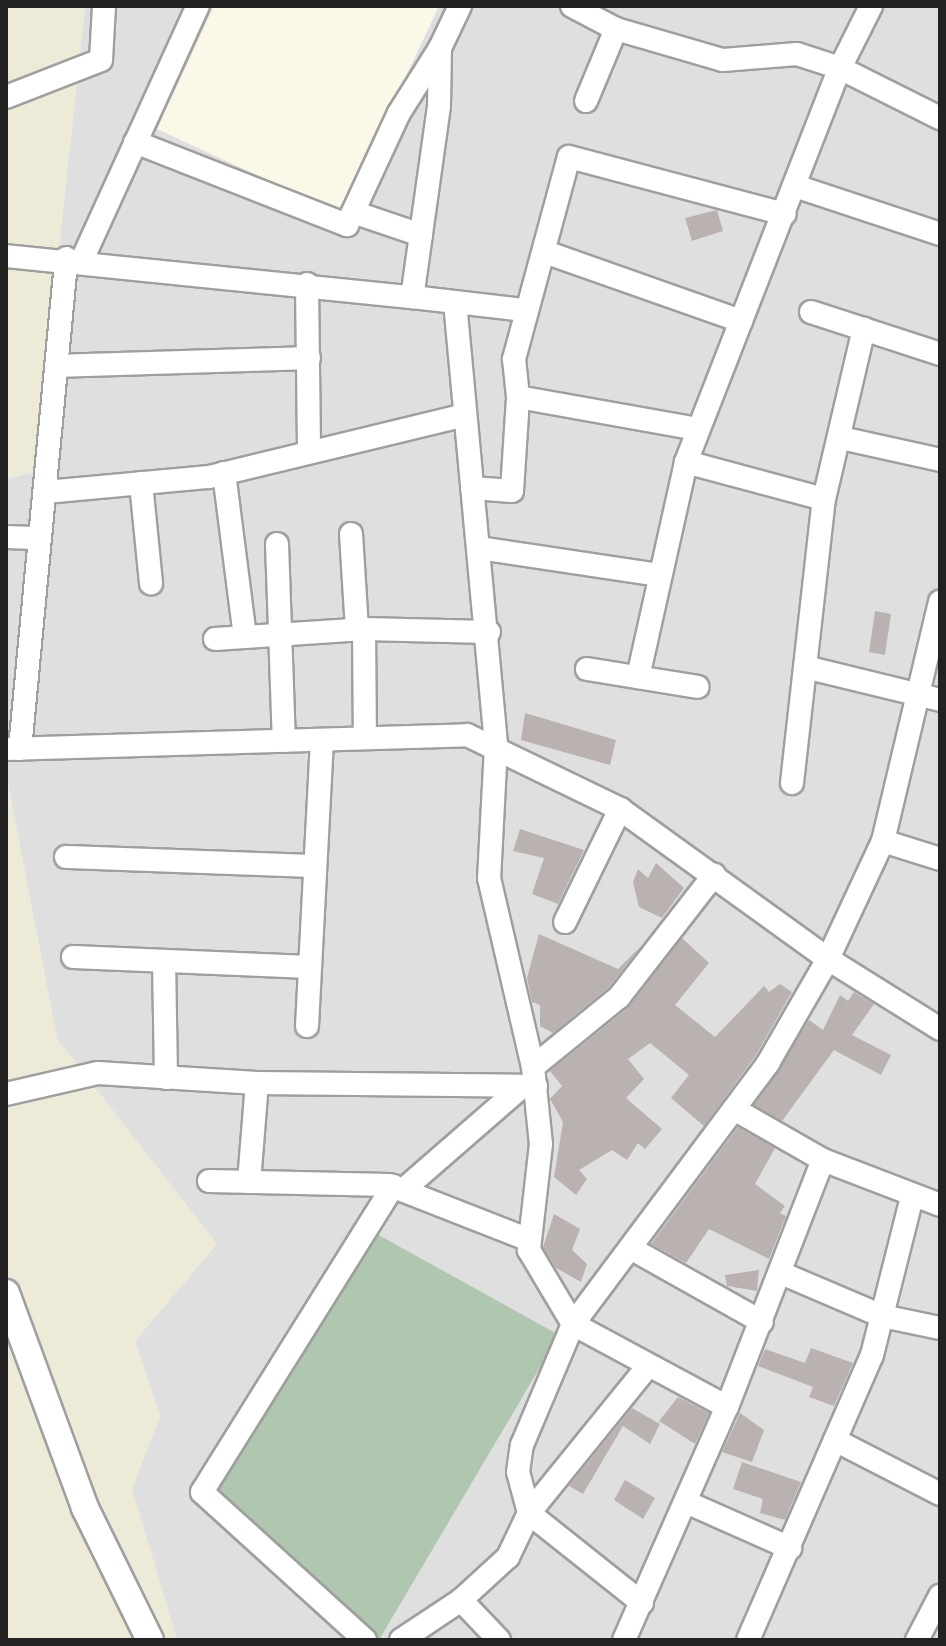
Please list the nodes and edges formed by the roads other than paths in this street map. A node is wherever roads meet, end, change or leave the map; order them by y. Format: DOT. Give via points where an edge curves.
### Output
graph roads {
  1 [pos="104,6"];
  2 [pos="198,6"];
  3 [pos="460,6"];
  4 [pos="572,6"];
  5 [pos="871,6"];
  6 [pos="597,10"];
  7 [pos="616,29"];
  8 [pos="440,48"];
  9 [pos="840,68"];
  10 [pos="6,97"];
  11 [pos="586,101"];
  12 [pos="940,118"];
  13 [pos="135,142"];
  14 [pos="795,186"];
  15 [pos="353,212"];
  16 [pos="785,214"];
  17 [pos="940,234"];
  18 [pos="421,235"];
  19 [pos="545,252"];
  20 [pos="6,256"];
  21 [pos="74,259"];
  22 [pos="307,284"];
  23 [pos="412,297"];
  24 [pos="455,302"];
  25 [pos="525,310"];
  26 [pos="811,312"];
  27 [pos="741,321"];
  28 [pos="864,329"];
  29 [pos="940,354"];
  30 [pos="309,358"];
  31 [pos="57,366"];
  32 [pos="518,397"];
  33 [pos="461,416"];
  34 [pos="698,429"];
  35 [pos="841,438"];
  36 [pos="309,450"];
  37 [pos="940,460"];
  38 [pos="686,462"];
  39 [pos="224,473"];
  40 [pos="141,483"];
  41 [pos="472,488"];
  42 [pos="46,492"];
  43 [pos="824,499"];
  44 [pos="351,534"];
  45 [pos="6,537"];
  46 [pos="40,538"];
  47 [pos="277,544"];
  48 [pos="479,548"];
  49 [pos="659,575"];
  50 [pos="151,584"];
  51 [pos="940,602"];
  52 [pos="361,629"];
  53 [pos="489,632"];
  54 [pos="280,634"];
  55 [pos="245,637"];
  56 [pos="215,639"];
  57 [pos="805,667"];
  58 [pos="587,669"];
  59 [pos="638,677"];
  60 [pos="698,687"];
  61 [pos="916,692"];
  62 [pos="940,700"];
  63 [pos="365,738"];
  64 [pos="322,740"];
  65 [pos="284,741"];
  66 [pos="496,746"];
  67 [pos="13,749"];
  68 [pos="792,783"];
  69 [pos="620,809"];
  70 [pos="883,841"];
  71 [pos="66,857"];
  72 [pos="940,859"];
  73 [pos="315,866"];
  74 [pos="714,875"];
  75 [pos="565,922"];
  76 [pos="73,957"];
  77 [pos="828,959"];
  78 [pos="164,961"];
  79 [pos="310,967"];
  80 [pos="307,1026"];
  81 [pos="940,1029"];
  82 [pos="166,1078"];
  83 [pos="529,1081"];
  84 [pos="257,1083"];
  85 [pos="6,1094"];
  86 [pos="734,1109"];
  87 [pos="823,1160"];
  88 [pos="209,1181"];
  89 [pos="249,1182"];
  90 [pos="398,1188"];
  91 [pos="912,1197"];
  92 [pos="940,1205"];
  93 [pos="527,1239"];
  94 [pos="632,1249"];
  95 [pos="781,1273"];
  96 [pos="6,1293"];
  97 [pos="882,1316"];
  98 [pos="762,1322"];
  99 [pos="573,1324"];
  100 [pos="940,1328"];
  101 [pos="648,1366"];
  102 [pos="727,1407"];
  103 [pos="835,1440"];
  104 [pos="940,1494"];
  105 [pos="686,1502"];
  106 [pos="529,1513"];
  107 [pos="790,1548"];
  108 [pos="940,1596"];
  109 [pos="461,1600"];
  110 [pos="642,1603"];
  111 [pos="928,1629"];
  112 [pos="349,1635"];
  113 [pos="150,1640"];
  114 [pos="401,1640"];
  115 [pos="499,1640"];
  116 [pos="624,1640"];
  117 [pos="748,1640"];
  1 -- 10 [label="street" via="101,60"];
  2 -- 13 [label="street"];
  3 -- 8 [label="street"];
  4 -- 6 [label="street"];
  5 -- 9 [label="street"];
  6 -- 7 [label="street"];
  7 -- 9 [label="street" via="723,60 797,54"];
  7 -- 11 [label="street"];
  8 -- 15 [label="street" via="399,113"];
  8 -- 18 [label="street"];
  9 -- 12 [label="street"];
  9 -- 14 [label="street"];
  13 -- 15 [label="street" via="347,225"];
  13 -- 21 [label="street"];
  14 -- 16 [label="street"];
  14 -- 17 [label="street"];
  15 -- 18 [label="street"];
  16 -- 19 [label="street" via="569,157"];
  16 -- 27 [label="street"];
  18 -- 23 [label="street"];
  19 -- 25 [label="street"];
  19 -- 27 [label="street"];
  20 -- 21 [label="street"];
  21 -- 22 [label="street"];
  21 -- 31 [label="street"];
  22 -- 23 [label="street"];
  22 -- 30 [label="street"];
  23 -- 24 [label="street"];
  24 -- 25 [label="street"];
  24 -- 33 [label="street"];
  25 -- 32 [label="street" via="514,359"];
  26 -- 28 [label="street"];
  27 -- 34 [label="street"];
  28 -- 29 [label="street"];
  28 -- 35 [label="street"];
  30 -- 31 [label="street"];
  30 -- 36 [label="street"];
  31 -- 42 [label="street"];
  32 -- 34 [label="street"];
  32 -- 41 [label="street" via="512,491"];
  33 -- 36 [label="street"];
  33 -- 41 [label="street"];
  34 -- 38 [label="street"];
  35 -- 37 [label="street"];
  35 -- 43 [label="street"];
  36 -- 39 [label="street"];
  38 -- 43 [label="street"];
  38 -- 49 [label="street"];
  39 -- 40 [label="street"];
  39 -- 55 [label="street"];
  40 -- 42 [label="street"];
  40 -- 50 [label="street"];
  41 -- 48 [label="street"];
  42 -- 46 [label="street"];
  43 -- 57 [label="street"];
  44 -- 52 [label="street"];
  45 -- 46 [label="street"];
  46 -- 67 [label="street"];
  47 -- 54 [label="street"];
  48 -- 49 [label="street"];
  48 -- 53 [label="street"];
  49 -- 59 [label="street"];
  51 -- 61 [label="street"];
  52 -- 53 [label="street"];
  52 -- 54 [label="street"];
  52 -- 63 [label="street"];
  53 -- 66 [label="street"];
  54 -- 55 [label="street"];
  54 -- 65 [label="street"];
  55 -- 56 [label="street"];
  57 -- 61 [label="street"];
  57 -- 68 [label="street"];
  58 -- 59 [label="street"];
  59 -- 60 [label="street"];
  61 -- 62 [label="street"];
  61 -- 70 [label="street"];
  63 -- 64 [label="street"];
  63 -- 66 [label="street" via="467,735"];
  64 -- 65 [label="street"];
  64 -- 73 [label="street"];
  65 -- 67 [label="street"];
  66 -- 69 [label="street"];
  66 -- 83 [label="street" via="489,878"];
  69 -- 74 [label="street"];
  69 -- 75 [label="street"];
  70 -- 72 [label="street"];
  70 -- 77 [label="street"];
  71 -- 73 [label="street"];
  73 -- 79 [label="street"];
  74 -- 77 [label="street"];
  74 -- 83 [label="street" via="619,997"];
  76 -- 78 [label="street"];
  77 -- 81 [label="street"];
  77 -- 86 [label="street"];
  78 -- 79 [label="street"];
  78 -- 82 [label="street"];
  79 -- 80 [label="street"];
  82 -- 84 [label="street"];
  82 -- 85 [label="street" via="98,1073"];
  83 -- 84 [label="street"];
  83 -- 90 [label="street"];
  83 -- 93 [label="street" via="541,1144"];
  84 -- 89 [label="street"];
  86 -- 87 [label="street"];
  86 -- 94 [label="street"];
  87 -- 91 [label="street"];
  87 -- 95 [label="street"];
  88 -- 89 [label="street"];
  89 -- 90 [label="street"];
  90 -- 93 [label="street"];
  90 -- 112 [label="street" via="202,1492"];
  91 -- 92 [label="street"];
  91 -- 97 [label="street"];
  93 -- 99 [label="street" via="535,1268"];
  94 -- 98 [label="street"];
  94 -- 99 [label="street"];
  95 -- 97 [label="street"];
  95 -- 98 [label="street"];
  96 -- 113 [label="street" via="85,1508"];
  97 -- 100 [label="street"];
  97 -- 103 [label="street"];
  98 -- 102 [label="street"];
  99 -- 101 [label="street"];
  99 -- 106 [label="street" via="522,1445 518,1472"];
  101 -- 102 [label="street"];
  101 -- 106 [label="street"];
  102 -- 105 [label="street"];
  103 -- 104 [label="street"];
  103 -- 107 [label="street"];
  105 -- 107 [label="street"];
  105 -- 110 [label="street"];
  106 -- 109 [label="street" via="508,1557"];
  106 -- 110 [label="street"];
  107 -- 117 [label="street"];
  108 -- 111 [label="street"];
  109 -- 114 [label="street"];
  109 -- 115 [label="street"];
  110 -- 116 [label="street"];
}
